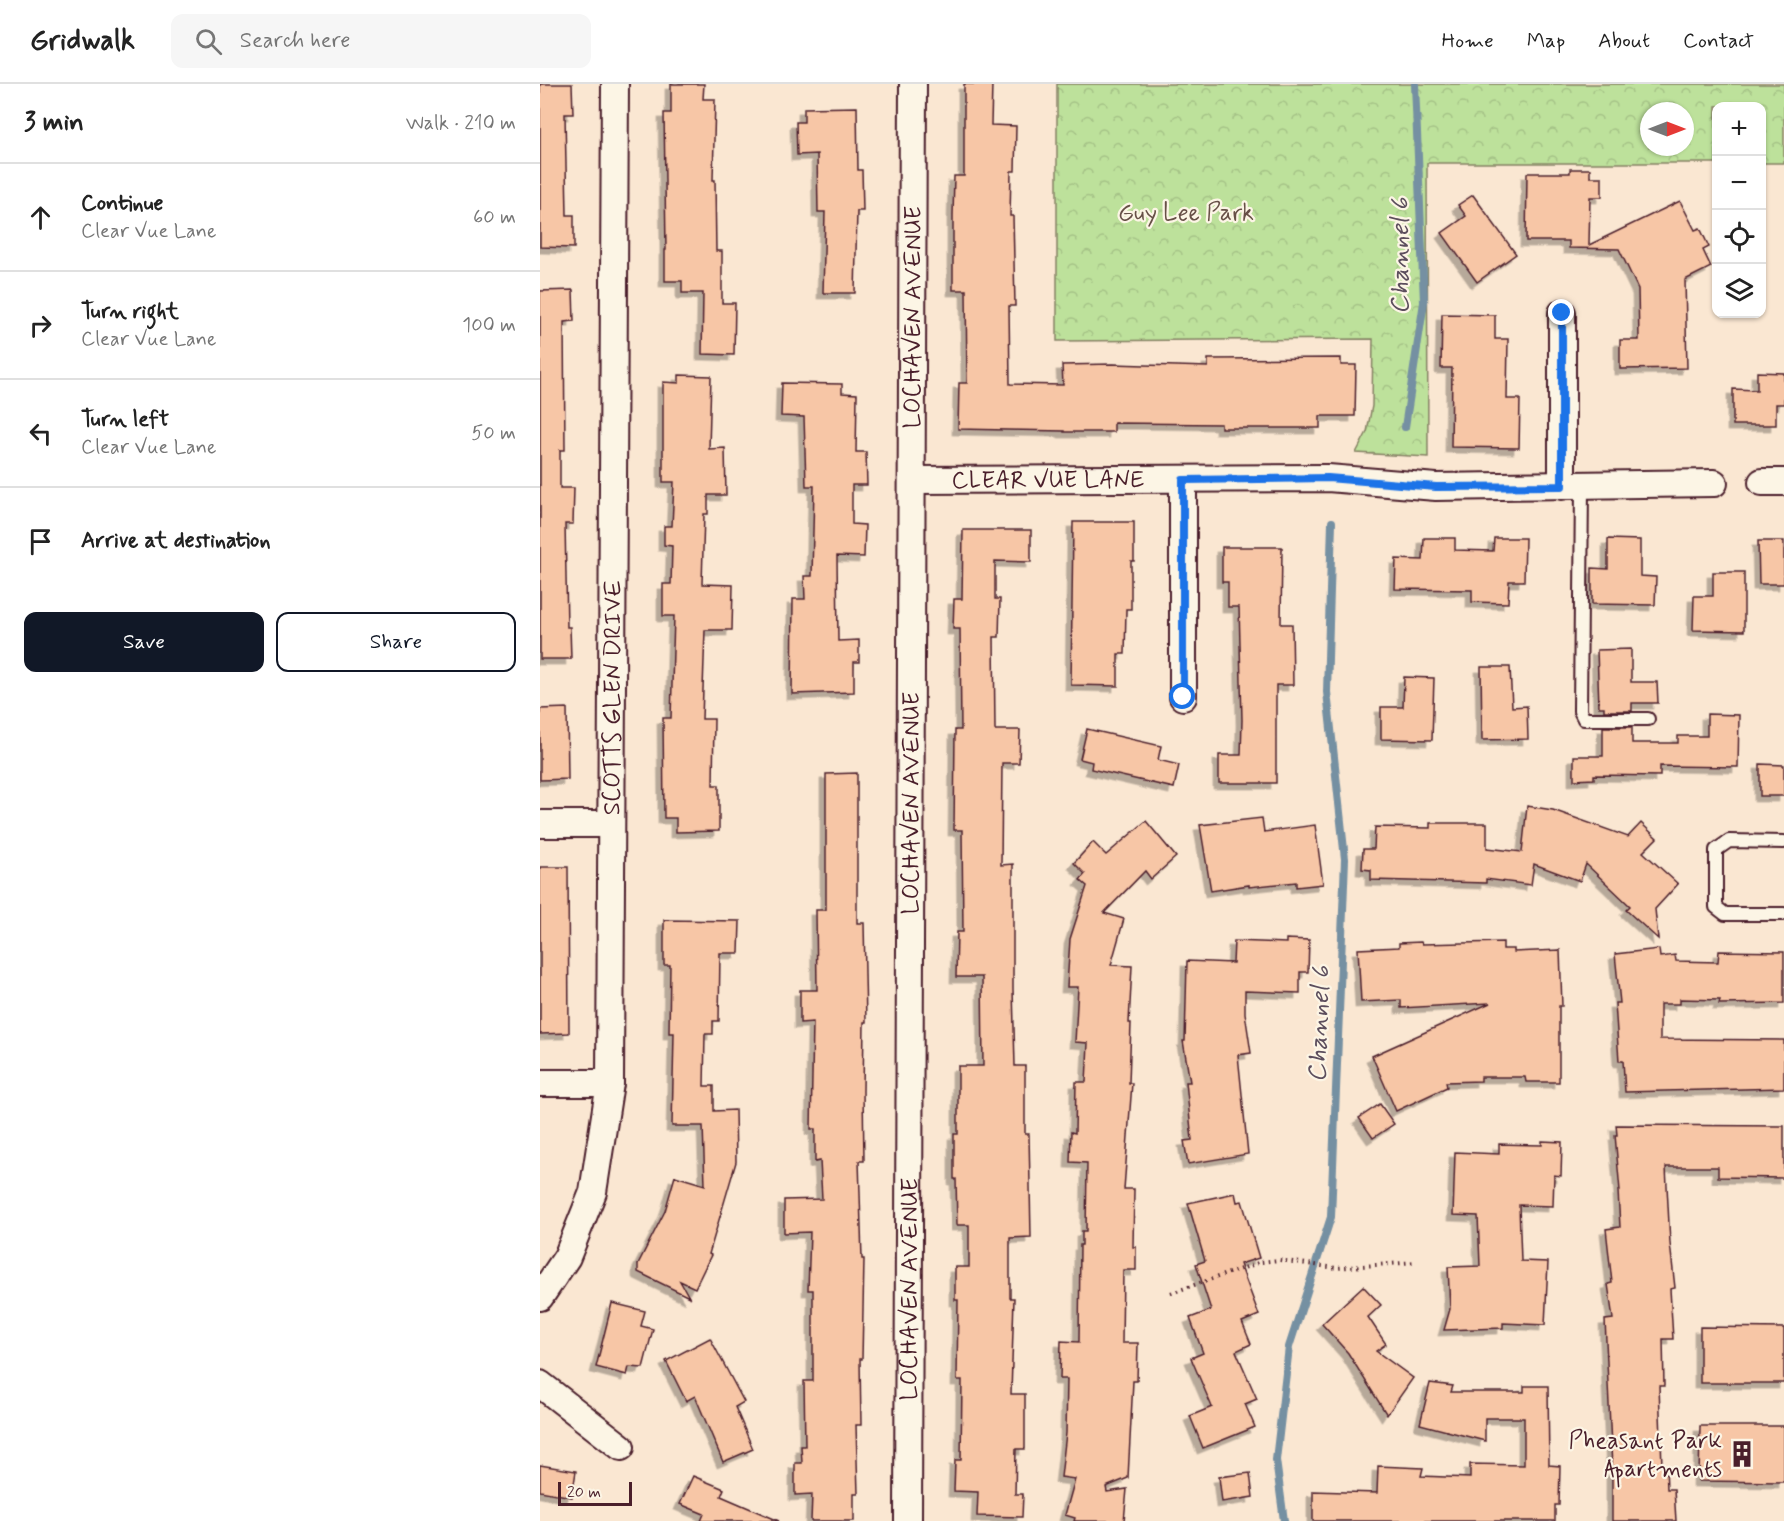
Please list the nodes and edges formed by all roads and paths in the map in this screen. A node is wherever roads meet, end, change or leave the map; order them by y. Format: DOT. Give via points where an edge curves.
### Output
graph roads {
  1 [pos="615,84"];
  2 [pos="914,84"];
  3 [pos="1562,313"];
  4 [pos="913,480"];
  5 [pos="1183,480"];
  6 [pos="1714,483"];
  7 [pos="1572,486"];
  8 [pos="1183,697"];
  9 [pos="1648,719"];
  10 [pos="540,824"];
  11 [pos="611,824"];
  12 [pos="1784,842"];
  13 [pos="1784,915"];
  14 [pos="540,1083"];
  15 [pos="610,1083"];
  16 [pos="1416,1262"];
  17 [pos="1171,1293"];
  18 [pos="540,1297"];
  19 [pos="540,1384"];
  20 [pos="621,1447"];
  21 [pos="908,1521"];
  1 -- 11 [label="street, SCOTTS GLEN DRIVE"];
  2 -- 4 [label="street, LOCHAVEN AVENUE"];
  3 -- 7 [label="street"];
  4 -- 5 [label="street, CLEAR VUE LANE"];
  4 -- 21 [label="street, LOCHAVEN AVENUE"];
  5 -- 7 [label="street, CLEAR VUE LANE" via="1328,478 1436,487"];
  5 -- 8 [label="street, CLEAR VUE LANE"];
  6 -- 7 [label="street, CLEAR VUE LANE"];
  7 -- 9 [label="lane" via="1580,711 1584,719"];
  10 -- 11 [label="street"];
  11 -- 15 [label="street, SCOTTS GLEN DRIVE"];
  12 -- 13 [label="lane" via="1729,842 1716,850 1716,907 1725,914"];
  14 -- 15 [label="street"];
  15 -- 18 [label="street, SCOTTS GLEN DRIVE" via="593,1192 567,1257"];
  16 -- 17 [label="path" via="1336,1268 1279,1260 1261,1262"];
  19 -- 20 [label="street"];
}
